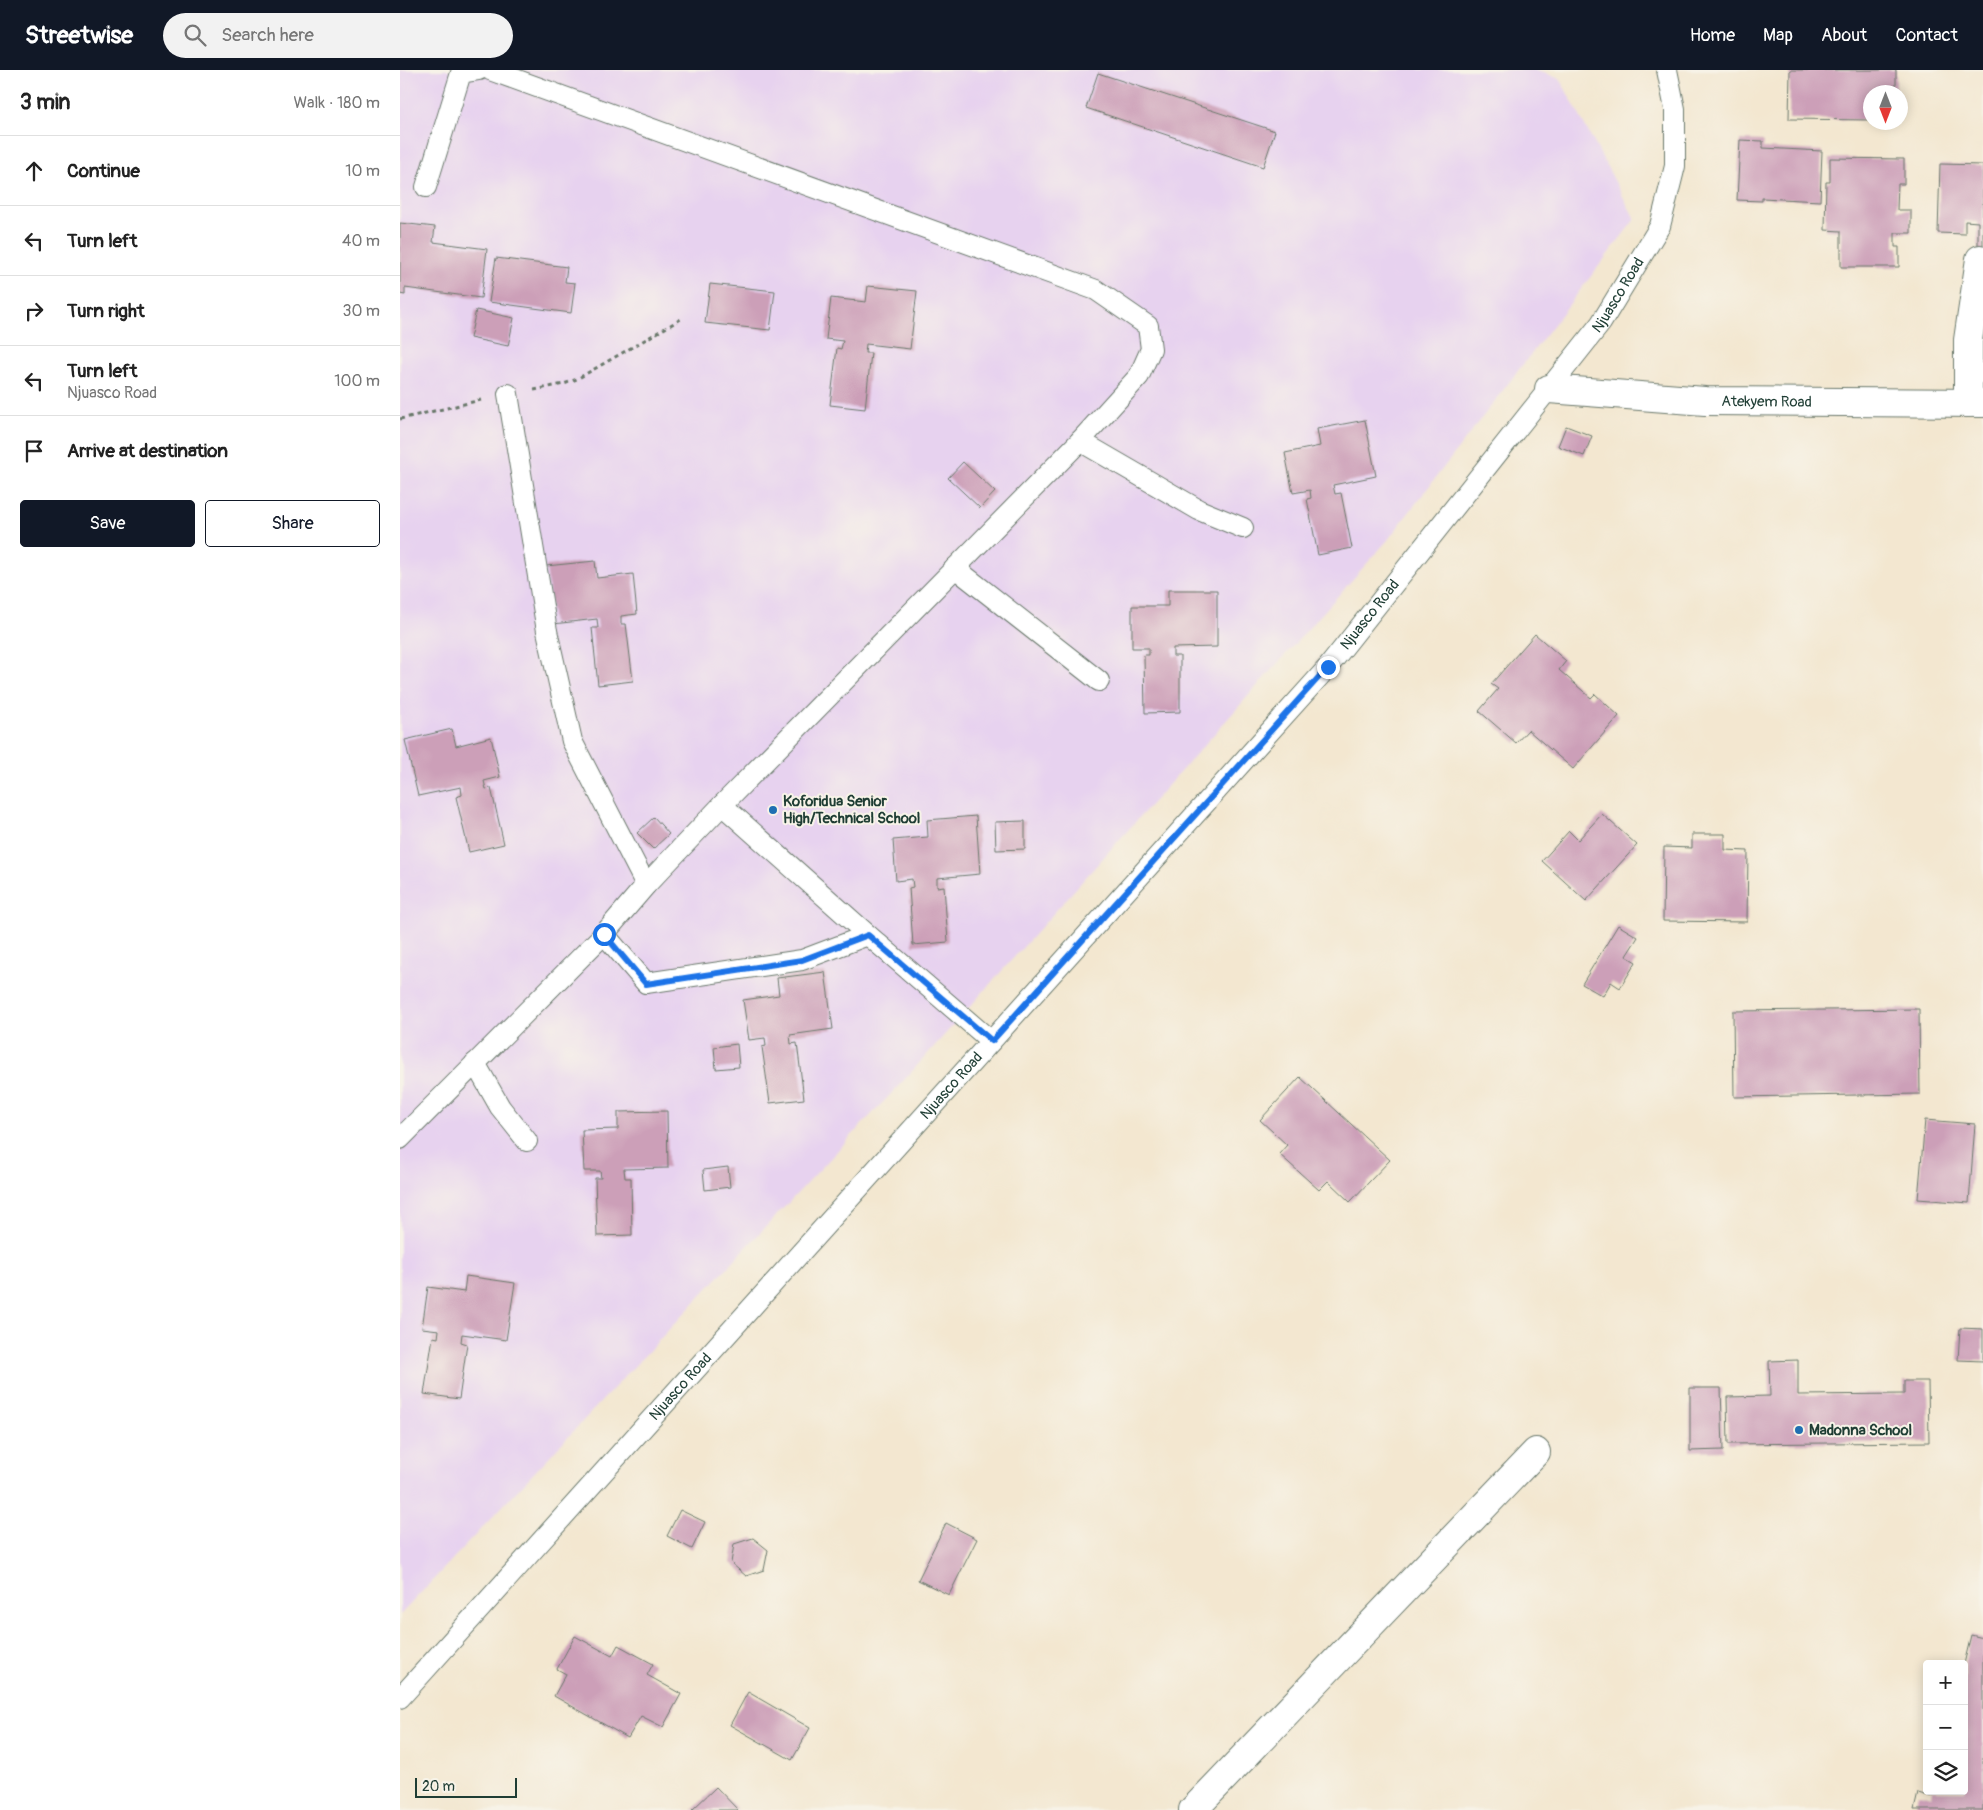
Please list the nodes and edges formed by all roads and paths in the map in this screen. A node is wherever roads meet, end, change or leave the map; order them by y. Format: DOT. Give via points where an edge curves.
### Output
graph roads {
  1 [pos="479,70"];
  2 [pos="490,70"];
  3 [pos="1667,70"];
  4 [pos="426,187"];
  5 [pos="1980,259"];
  6 [pos="681,319"];
  7 [pos="1549,390"];
  8 [pos="508,394"];
  9 [pos="1976,403"];
  10 [pos="400,419"];
  11 [pos="1080,441"];
  12 [pos="1243,528"];
  13 [pos="955,568"];
  14 [pos="1099,681"];
  15 [pos="722,805"];
  16 [pos="646,885"];
  17 [pos="604,934"];
  18 [pos="868,935"];
  19 [pos="992,1041"];
  20 [pos="475,1064"];
  21 [pos="400,1139"];
  22 [pos="527,1141"];
  23 [pos="1536,1452"];
  24 [pos="400,1698"];
  25 [pos="1193,1810"];
  1 -- 4 [label="lane" via="461,73"];
  2 -- 11 [label="lane" via="1096,290 1148,326 1151,350 1139,376"];
  3 -- 7 [label="lane, Njuasco Road" via="1675,109 1675,166 1660,226 1601,323"];
  5 -- 9 [label="street" via="1968,340"];
  6 -- 8 [label="path" via="577,379"];
  7 -- 9 [label="street, Atekyem Road" via="1704,401"];
  7 -- 19 [label="lane, Njuasco Road" via="1328,667"];
  8 -- 10 [label="path"];
  8 -- 16 [label="lane" via="547,631 572,741"];
  11 -- 12 [label="lane" via="1199,510"];
  11 -- 13 [label="lane"];
  13 -- 14 [label="lane"];
  13 -- 15 [label="lane"];
  15 -- 16 [label="lane"];
  15 -- 18 [label="lane"];
  16 -- 17 [label="lane"];
  17 -- 18 [label="lane" via="646,984 802,960"];
  17 -- 20 [label="lane"];
  18 -- 19 [label="lane"];
  19 -- 24 [label="lane, Njuasco Road"];
  20 -- 21 [label="lane"];
  20 -- 22 [label="lane" via="500,1108"];
  23 -- 25 [label="street"];
}
